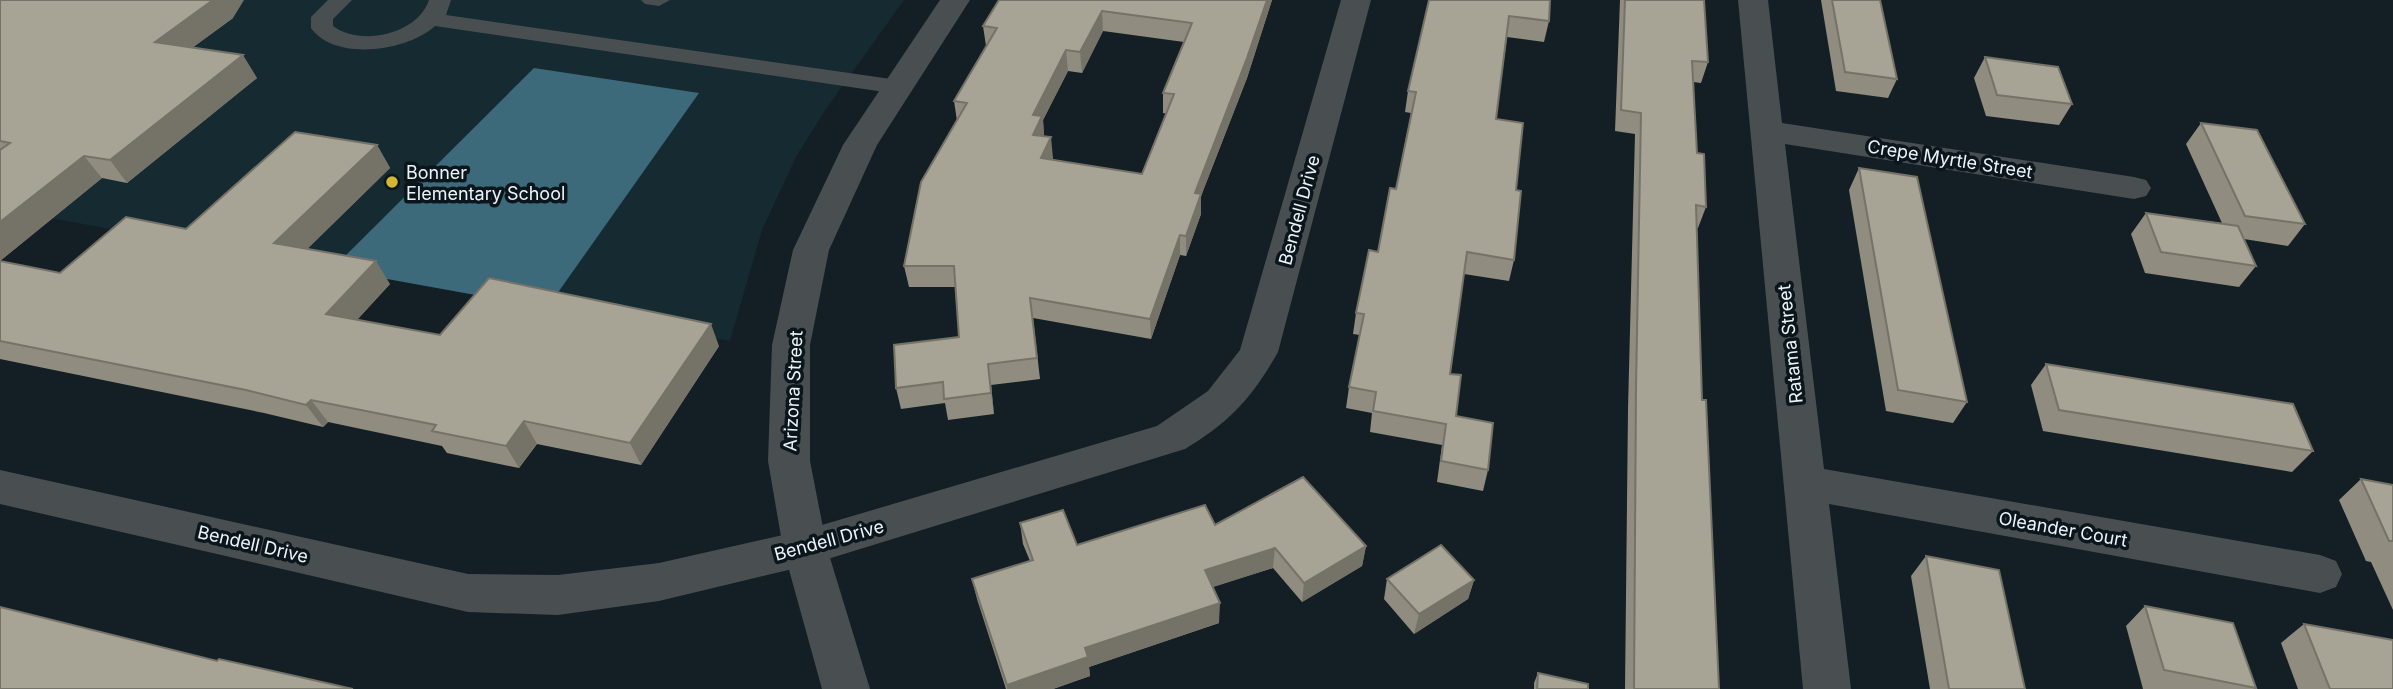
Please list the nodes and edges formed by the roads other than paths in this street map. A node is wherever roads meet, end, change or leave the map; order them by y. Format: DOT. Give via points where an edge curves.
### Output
graph roads {
  1 [pos="341,0"];
  2 [pos="652,0"];
  3 [pos="659,0"];
  4 [pos="956,0"];
  5 [pos="1356,0"];
  6 [pos="1753,0"];
  7 [pos="435,9"];
  8 [pos="898,87"];
  9 [pos="1766,131"];
  10 [pos="2134,187"];
  11 [pos="1806,483"];
  12 [pos="0,486"];
  13 [pos="805,548"];
  14 [pos="2320,574"];
  15 [pos="846,689"];
  16 [pos="1827,689"];
  1 -- 7 [label="lane" via="323,17 321,28 329,38 345,43 391,39 414,30"];
  2 -- 3 [label="lane"];
  4 -- 8 [label="street, Arizona Street"];
  5 -- 13 [label="street, Bendell Drive" via="1259,352 1240,386 1211,414 1170,438"];
  6 -- 9 [label="street, Ratama Street"];
  7 -- 8 [label="lane"];
  8 -- 13 [label="street, Arizona Street" via="860,145 811,250 791,345 789,461"];
  9 -- 10 [label="street, Crepe Myrtle Street"];
  9 -- 11 [label="street, Ratama Street"];
  11 -- 14 [label="street, Oleander Court"];
  11 -- 16 [label="street, Ratama Street"];
  12 -- 13 [label="street, Bendell Drive" via="468,593 558,596 659,582"];
  13 -- 15 [label="street, Arizona Street"];
}
